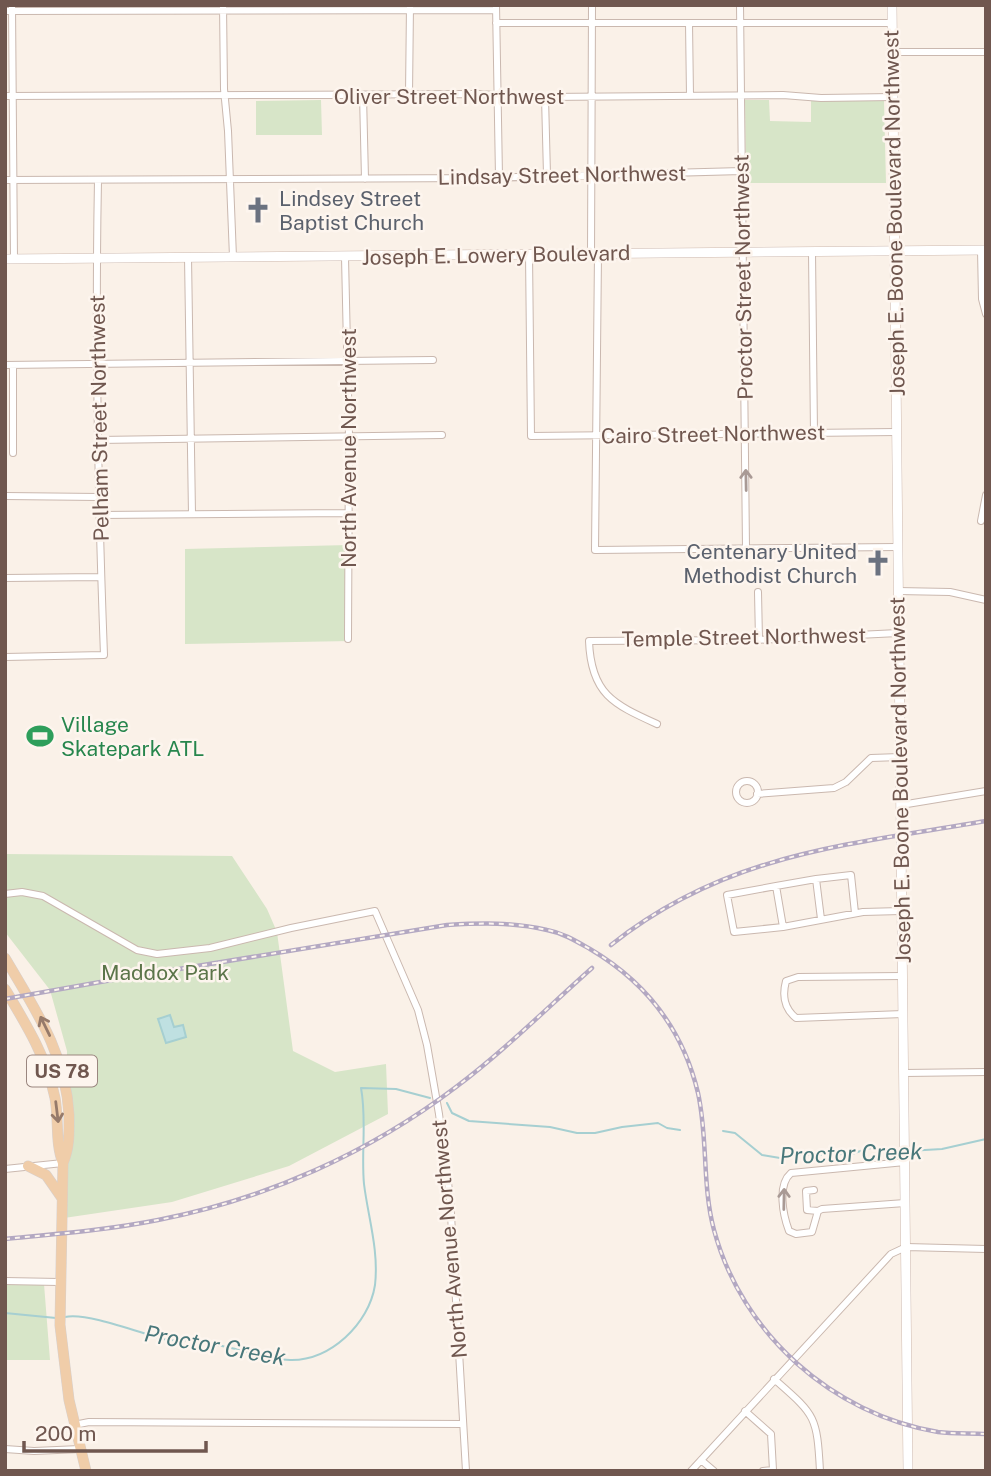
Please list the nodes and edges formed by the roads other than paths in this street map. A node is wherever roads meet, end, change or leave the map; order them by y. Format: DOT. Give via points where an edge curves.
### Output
graph roads {
  1 [pos="592,5"];
  2 [pos="740,5"];
  3 [pos="892,5"];
  4 [pos="97,8"];
  5 [pos="410,8"];
  6 [pos="496,8"];
  7 [pos="10,9"];
  8 [pos="223,9"];
  9 [pos="496,23"];
  10 [pos="592,23"];
  11 [pos="689,23"];
  12 [pos="740,23"];
  13 [pos="892,23"];
  14 [pos="892,52"];
  15 [pos="986,52"];
  16 [pos="410,94"];
  17 [pos="363,95"];
  18 [pos="740,95"];
  19 [pos="9,96"];
  20 [pos="225,96"];
  21 [pos="498,96"];
  22 [pos="592,96"];
  23 [pos="691,96"];
  24 [pos="545,97"];
  25 [pos="893,97"];
  26 [pos="742,171"];
  27 [pos="592,174"];
  28 [pos="547,175"];
  29 [pos="499,177"];
  30 [pos="365,179"];
  31 [pos="5,180"];
  32 [pos="14,180"];
  33 [pos="98,180"];
  34 [pos="230,180"];
  35 [pos="983,250"];
  36 [pos="743,252"];
  37 [pos="812,252"];
  38 [pos="894,253"];
  39 [pos="529,254"];
  40 [pos="594,254"];
  41 [pos="188,257"];
  42 [pos="233,257"];
  43 [pos="345,257"];
  44 [pos="96,258"];
  45 [pos="10,259"];
  46 [pos="986,314"];
  47 [pos="348,360"];
  48 [pos="433,360"];
  49 [pos="190,363"];
  50 [pos="9,365"];
  51 [pos="98,366"];
  52 [pos="896,432"];
  53 [pos="745,433"];
  54 [pos="814,433"];
  55 [pos="442,435"];
  56 [pos="597,435"];
  57 [pos="349,436"];
  58 [pos="98,440"];
  59 [pos="191,440"];
  60 [pos="13,453"];
  61 [pos="986,495"];
  62 [pos="5,496"];
  63 [pos="99,497"];
  64 [pos="349,513"];
  65 [pos="192,514"];
  66 [pos="99,515"];
  67 [pos="981,521"];
  68 [pos="897,547"];
  69 [pos="746,548"];
  70 [pos="101,577"];
  71 [pos="5,578"];
  72 [pos="758,592"];
  73 [pos="898,592"];
  74 [pos="986,600"];
  75 [pos="898,634"];
  76 [pos="348,639"];
  77 [pos="759,640"];
  78 [pos="5,657"];
  79 [pos="657,724"];
  80 [pos="900,757"];
  81 [pos="986,791"];
  82 [pos="757,794"];
  83 [pos="901,805"];
  84 [pos="816,879"];
  85 [pos="776,886"];
  86 [pos="5,894"];
  87 [pos="901,911"];
  88 [pos="855,913"];
  89 [pos="821,919"];
  90 [pos="783,926"];
  91 [pos="5,958"];
  92 [pos="902,976"];
  93 [pos="5,989"];
  94 [pos="903,1014"];
  95 [pos="986,1072"];
  96 [pos="904,1073"];
  97 [pos="905,1159"];
  98 [pos="63,1163"];
  99 [pos="28,1166"];
  100 [pos="5,1169"];
  101 [pos="814,1190"];
  102 [pos="62,1198"];
  103 [pos="905,1203"];
  104 [pos="818,1211"];
  105 [pos="906,1247"];
  106 [pos="986,1249"];
  107 [pos="5,1281"];
  108 [pos="59,1282"];
  109 [pos="774,1379"];
  110 [pos="745,1411"];
  111 [pos="463,1424"];
  112 [pos="74,1425"];
  113 [pos="5,1448"];
  114 [pos="80,1449"];
  115 [pos="701,1460"];
  116 [pos="86,1471"];
  117 [pos="466,1471"];
  118 [pos="691,1471"];
  119 [pos="714,1471"];
  120 [pos="763,1471"];
  121 [pos="820,1471"];
  122 [pos="908,1471"];
  1 -- 10 [label="street"];
  2 -- 12 [label="street, Proctor Street Northwest"];
  3 -- 13 [label="main road, Joseph E. Boone Boulevard Northwest"];
  4 -- 7 [label="street"];
  4 -- 8 [label="street"];
  5 -- 6 [label="street"];
  5 -- 8 [label="street"];
  5 -- 16 [label="street"];
  6 -- 9 [label="street"];
  7 -- 19 [label="street"];
  8 -- 20 [label="street"];
  9 -- 10 [label="street"];
  9 -- 21 [label="street"];
  10 -- 11 [label="street"];
  10 -- 22 [label="street"];
  11 -- 12 [label="street"];
  11 -- 23 [label="street"];
  12 -- 13 [label="street"];
  12 -- 18 [label="street, Proctor Street Northwest"];
  13 -- 14 [label="main road, Joseph E. Boone Boulevard Northwest"];
  14 -- 15 [label="street"];
  14 -- 25 [label="main road, Joseph E. Boone Boulevard Northwest"];
  16 -- 17 [label="street, Oliver Street Northwest"];
  16 -- 21 [label="street, Oliver Street Northwest"];
  17 -- 20 [label="street, Oliver Street Northwest"];
  17 -- 30 [label="street"];
  18 -- 23 [label="street, Oliver Street Northwest"];
  18 -- 25 [label="street, Oliver Street Northwest"];
  18 -- 26 [label="street, Proctor Street Northwest"];
  19 -- 20 [label="street, Oliver Street Northwest"];
  19 -- 32 [label="street"];
  20 -- 34 [label="street"];
  21 -- 24 [label="street, Oliver Street Northwest"];
  21 -- 29 [label="street"];
  22 -- 23 [label="street, Oliver Street Northwest"];
  22 -- 24 [label="street, Oliver Street Northwest"];
  22 -- 27 [label="street"];
  24 -- 28 [label="street"];
  25 -- 38 [label="main road, Joseph E. Boone Boulevard Northwest"];
  26 -- 27 [label="street, Lindsay Street Northwest"];
  26 -- 36 [label="street, Proctor Street Northwest"];
  27 -- 28 [label="street, Lindsay Street Northwest"];
  27 -- 40 [label="street"];
  28 -- 29 [label="street, Lindsay Street Northwest"];
  29 -- 30 [label="street, Lindsay Street Northwest"];
  30 -- 34 [label="street, Lindsay Street Northwest"];
  31 -- 32 [label="street, Lindsay Street Northwest"];
  32 -- 33 [label="street, Lindsay Street Northwest"];
  32 -- 45 [label="street"];
  33 -- 34 [label="street, Lindsay Street Northwest"];
  33 -- 44 [label="street, Pelham Street Northwest"];
  34 -- 42 [label="street"];
  35 -- 38 [label="main road, Joseph E. Lowery Boulevard"];
  35 -- 46 [label="street"];
  36 -- 37 [label="main road, Joseph E. Lowery Boulevard"];
  36 -- 40 [label="main road, Joseph E. Lowery Boulevard"];
  36 -- 53 [label="street, Proctor Street Northwest"];
  37 -- 38 [label="main road, Joseph E. Lowery Boulevard"];
  37 -- 54 [label="street"];
  38 -- 52 [label="main road, Joseph E. Boone Boulevard Northwest"];
  39 -- 40 [label="main road, Joseph E. Lowery Boulevard"];
  39 -- 43 [label="main road, Joseph E. Lowery Boulevard"];
  39 -- 56 [label="street, Cairo Street Northwest" via="531,436"];
  40 -- 56 [label="street"];
  41 -- 42 [label="main road, Joseph E. Lowery Boulevard"];
  41 -- 44 [label="main road, Joseph E. Lowery Boulevard"];
  41 -- 49 [label="street"];
  42 -- 43 [label="main road, Joseph E. Lowery Boulevard"];
  43 -- 47 [label="street, North Avenue Northwest"];
  44 -- 45 [label="main road, Joseph E. Lowery Boulevard"];
  44 -- 51 [label="street, Pelham Street Northwest"];
  47 -- 48 [label="street"];
  47 -- 49 [label="street"];
  47 -- 57 [label="street, North Avenue Northwest"];
  49 -- 51 [label="street"];
  49 -- 59 [label="street"];
  50 -- 51 [label="street"];
  50 -- 60 [label="street"];
  51 -- 58 [label="street, Pelham Street Northwest"];
  52 -- 54 [label="street, Cairo Street Northwest"];
  52 -- 68 [label="main road, Joseph E. Boone Boulevard Northwest"];
  53 -- 54 [label="street, Cairo Street Northwest"];
  53 -- 56 [label="street, Cairo Street Northwest"];
  69 -- 53 [label="street, Proctor Street Northwest, one-way"];
  55 -- 57 [label="street"];
  56 -- 69 [label="street" via="595,550"];
  57 -- 59 [label="street"];
  57 -- 64 [label="street, North Avenue Northwest"];
  58 -- 59 [label="street"];
  58 -- 63 [label="street, Pelham Street Northwest"];
  59 -- 65 [label="street"];
  61 -- 67 [label="street"];
  62 -- 63 [label="street"];
  63 -- 66 [label="street, Pelham Street Northwest"];
  64 -- 65 [label="street"];
  64 -- 76 [label="street, North Avenue Northwest"];
  65 -- 66 [label="street"];
  66 -- 70 [label="street, Pelham Street Northwest"];
  68 -- 69 [label="street"];
  68 -- 73 [label="main road, Joseph E. Boone Boulevard Northwest"];
  70 -- 71 [label="street"];
  70 -- 78 [label="street, Pelham Street Northwest" via="104,655"];
  72 -- 77 [label="street"];
  73 -- 74 [label="street" via="950,592"];
  73 -- 75 [label="main road, Joseph E. Boone Boulevard Northwest"];
  75 -- 77 [label="street, Temple Street Northwest"];
  75 -- 80 [label="main road, Joseph E. Boone Boulevard Northwest"];
  77 -- 79 [label="street, Temple Street Northwest" via="589,641 592,669 603,692 620,707"];
  80 -- 82 [label="street" via="871,758 834,788"];
  80 -- 83 [label="main road, Joseph E. Boone Boulevard Northwest"];
  81 -- 83 [label="street"];
  83 -- 87 [label="main road, Joseph E. Boone Boulevard Northwest, bridge"];
  84 -- 85 [label="street"];
  84 -- 88 [label="street" via="851,875"];
  84 -- 89 [label="street"];
  85 -- 90 [label="street"];
  85 -- 90 [label="street" via="727,895 734,932"];
  86 -- 111 [label="street, North Avenue Northwest" via="43,896 137,950 156,954 210,948 375,911 405,976 427,1045 450,1198"];
  87 -- 88 [label="street"];
  87 -- 92 [label="main road, Joseph E. Boone Boulevard Northwest"];
  88 -- 89 [label="street"];
  89 -- 90 [label="street"];
  98 -- 91 [label="main road, US 78, one-way" via="69,1150 69,1127 62,1070 42,1018"];
  92 -- 94 [label="main road, Joseph E. Boone Boulevard Northwest"];
  92 -- 94 [label="street" via="798,978 786,981 784,1001 796,1018"];
  93 -- 98 [label="main road, US 78, one-way" via="45,1062 55,1098"];
  94 -- 96 [label="main road, Joseph E. Boone Boulevard Northwest"];
  95 -- 96 [label="street"];
  96 -- 97 [label="main road, Joseph E. Boone Boulevard Northwest"];
  97 -- 103 [label="main road, Joseph E. Boone Boulevard Northwest"];
  104 -- 97 [label="street, one-way" via="812,1231 789,1231 783,1195 786,1177"];
  98 -- 99 [label="street"];
  98 -- 102 [label="main road, US 78"];
  99 -- 100 [label="street"];
  99 -- 102 [label="main road" via="46,1175"];
  101 -- 104 [label="street" via="806,1191 807,1210"];
  102 -- 108 [label="main road, US 78"];
  103 -- 104 [label="street"];
  103 -- 105 [label="main road, Joseph E. Boone Boulevard Northwest"];
  105 -- 106 [label="street"];
  105 -- 109 [label="street" via="891,1254"];
  105 -- 122 [label="main road, Joseph E. Boone Boulevard Northwest"];
  107 -- 108 [label="street"];
  108 -- 112 [label="main road, US 78"];
  109 -- 110 [label="street"];
  109 -- 121 [label="street" via="814,1419"];
  110 -- 115 [label="street"];
  110 -- 120 [label="street" via="771,1434 773,1470"];
  111 -- 112 [label="street"];
  111 -- 117 [label="street, North Avenue Northwest"];
  112 -- 114 [label="main road, US 78"];
  113 -- 114 [label="street"];
  114 -- 116 [label="main road, US 78"];
  115 -- 118 [label="street"];
  115 -- 119 [label="street"];
}
